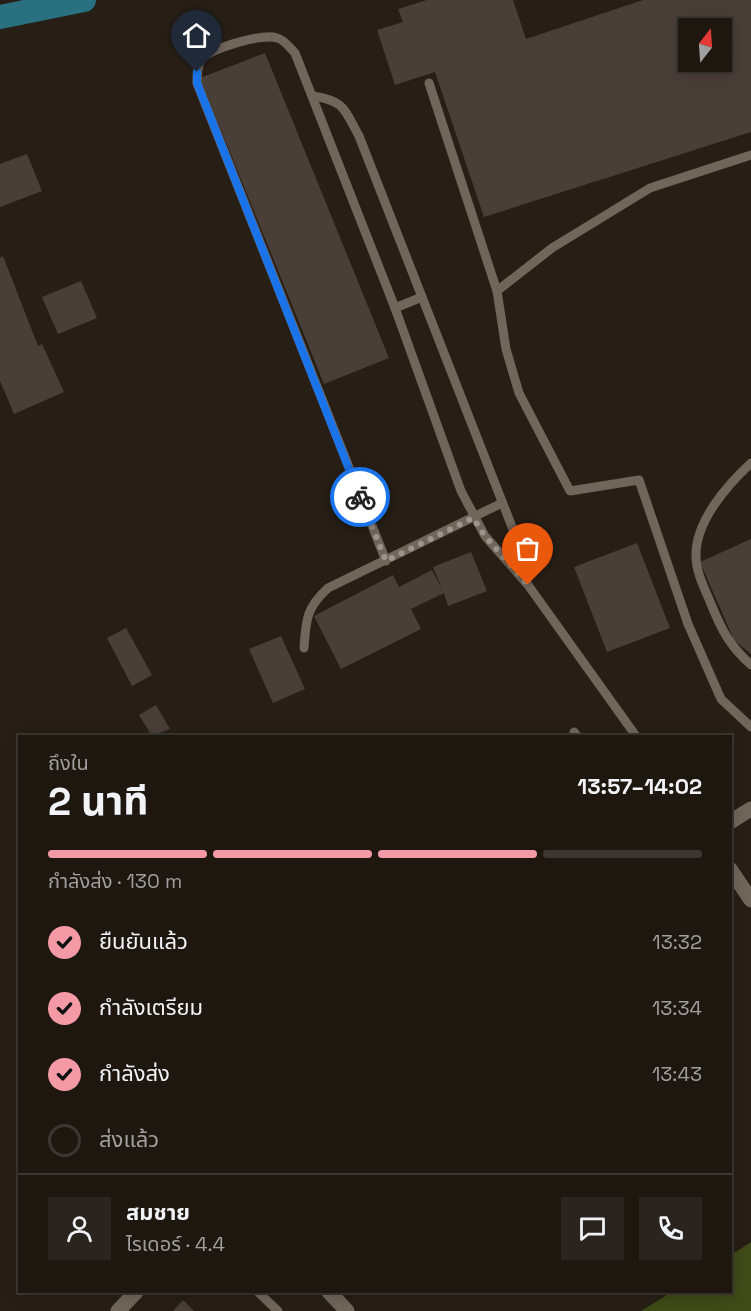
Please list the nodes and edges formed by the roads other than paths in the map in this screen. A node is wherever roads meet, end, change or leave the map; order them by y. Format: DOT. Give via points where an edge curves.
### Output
graph roads {
  1 [pos="429,83"];
  2 [pos="313,96"];
  3 [pos="751,155"];
  4 [pos="498,291"];
  5 [pos="422,297"];
  6 [pos="395,308"];
  7 [pos="751,463"];
  8 [pos="502,503"];
  9 [pos="473,518"];
  10 [pos="386,561"];
  11 [pos="528,585"];
  12 [pos="304,648"];
  13 [pos="751,665"];
  14 [pos="751,727"];
  15 [pos="635,735"];
  16 [pos="751,809"];
  17 [pos="732,821"];
  18 [pos="732,872"];
  19 [pos="751,900"];
  20 [pos="135,1293"];
  21 [pos="259,1293"];
  22 [pos="330,1293"];
  23 [pos="118,1311"];
  24 [pos="278,1311"];
  25 [pos="347,1311"];
  1 -- 4 [label="lane"];
  2 -- 5 [label="lane" via="332,99 343,107"];
  2 -- 6 [label="lane"];
  2 -- 10 [label="lane" via="295,53 276,37 260,37 209,52 197,72 197,83"];
  3 -- 4 [label="lane" via="650,188 552,248"];
  4 -- 14 [label="lane" via="506,349 519,393 570,491 639,480 688,624 721,699"];
  5 -- 6 [label="lane"];
  5 -- 8 [label="lane"];
  6 -- 9 [label="lane"];
  7 -- 13 [label="lane" via="709,514 698,537 696,556 717,620 731,647"];
  8 -- 9 [label="lane"];
  8 -- 11 [label="lane"];
  9 -- 10 [label="lane"];
  9 -- 11 [label="lane"];
  10 -- 12 [label="lane" via="328,588 313,602 307,617"];
  11 -- 15 [label="lane"];
  16 -- 17 [label="street"];
  18 -- 19 [label="street"];
  20 -- 23 [label="street"];
  21 -- 24 [label="lane"];
  22 -- 25 [label="street"];
}
